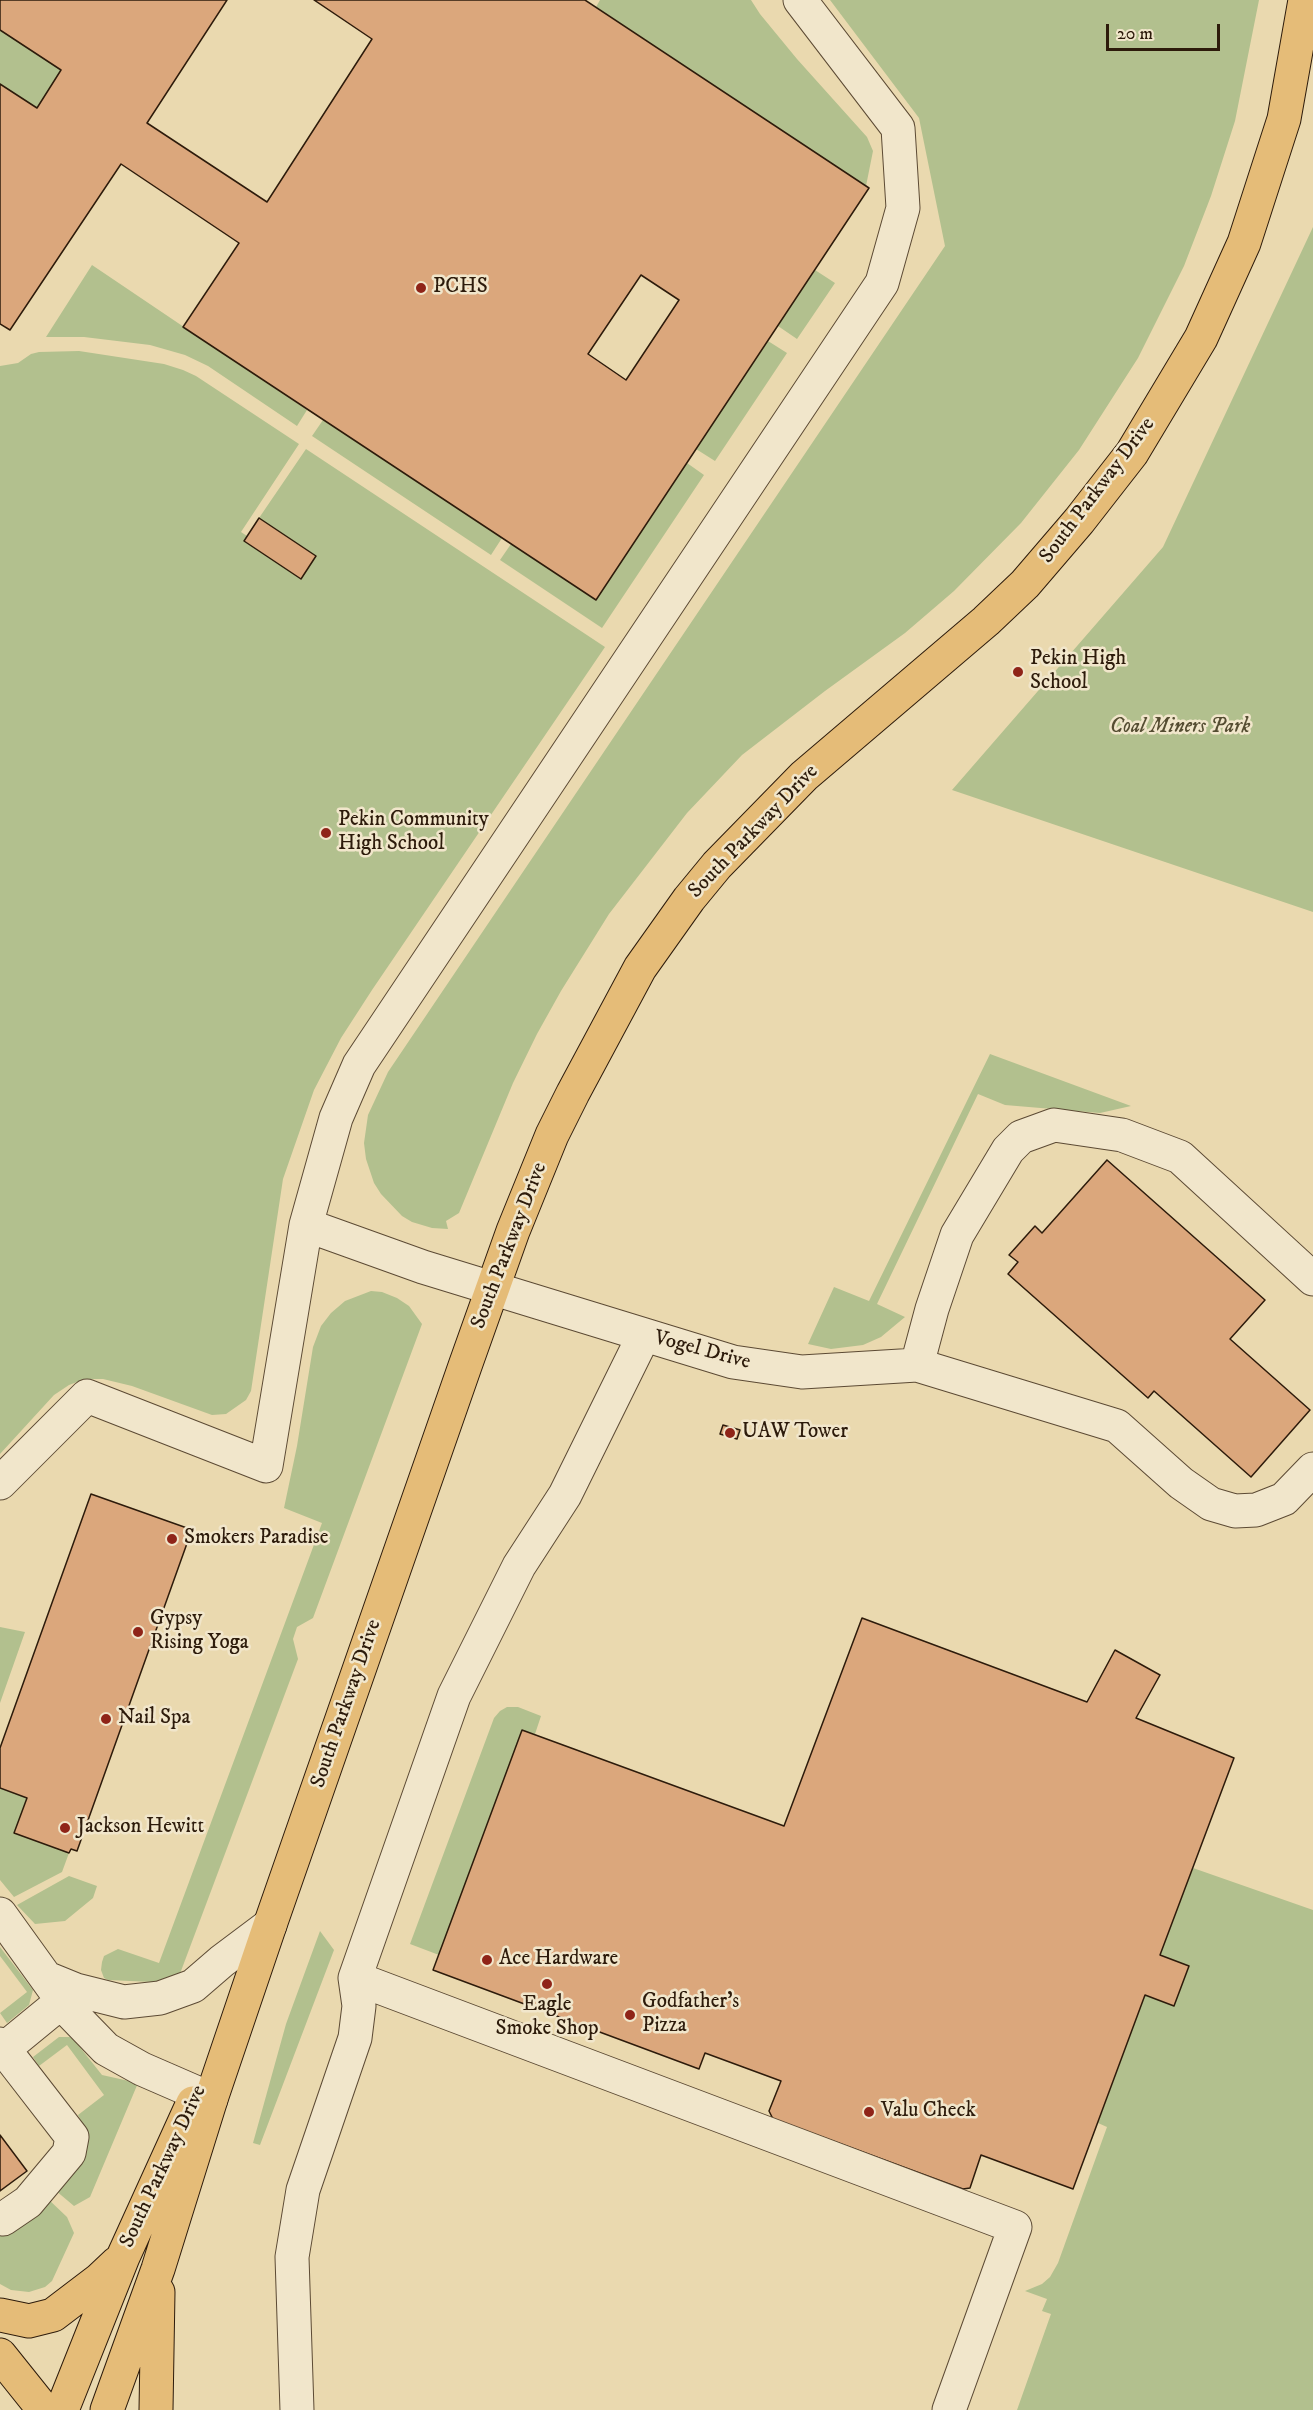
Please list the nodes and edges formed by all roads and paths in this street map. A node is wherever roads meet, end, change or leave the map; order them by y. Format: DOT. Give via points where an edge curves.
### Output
graph roads {
  1 [pos="800,0"];
  2 [pos="1305,0"];
  3 [pos="306,1225"];
  4 [pos="1313,1279"];
  5 [pos="493,1289"];
  6 [pos="644,1335"];
  7 [pos="917,1365"];
  8 [pos="1313,1469"];
  9 [pos="0,1483"];
  10 [pos="0,1914"];
  11 [pos="270,1925"];
  12 [pos="355,1978"];
  13 [pos="63,1990"];
  14 [pos="2,2046"];
  15 [pos="205,2096"];
  16 [pos="0,2218"];
  17 [pos="123,2258"];
  18 [pos="158,2270"];
  19 [pos="0,2315"];
  20 [pos="0,2355"];
  21 [pos="44,2410"];
  22 [pos="62,2410"];
  23 [pos="107,2410"];
  24 [pos="156,2410"];
  25 [pos="297,2410"];
  26 [pos="948,2410"];
  1 -- 3 [label="street" via="898,128 903,208 882,283 359,1065 336,1118"];
  2 -- 5 [label="main road, South Parkway Drive" via="1284,119 1244,243 1201,338 1157,413 1109,484 1025,584 804,777 717,864 689,899 640,968 573,1093 530,1190"];
  3 -- 5 [label="street, Vogel Drive"];
  3 -- 9 [label="street" via="266,1466 87,1396"];
  4 -- 7 [label="street" via="1180,1157 1122,1135 1054,1125 1021,1137 1008,1150 957,1235"];
  5 -- 6 [label="street, Vogel Drive"];
  5 -- 11 [label="main road, South Parkway Drive"];
  6 -- 7 [label="street, Vogel Drive" via="734,1362 802,1372"];
  6 -- 12 [label="street" via="565,1495 519,1566 454,1696"];
  7 -- 8 [label="street" via="1118,1426 1181,1483 1211,1504 1256,1510 1284,1499"];
  10 -- 13 [label="street"];
  11 -- 13 [label="street" via="193,1986 160,1998 124,2002"];
  11 -- 15 [label="main road, South Parkway Drive" via="213,2063"];
  12 -- 25 [label="street" via="359,2006 355,2038 303,2190 292,2257"];
  12 -- 26 [label="street" via="1016,2226"];
  13 -- 14 [label="street"];
  13 -- 15 [label="street" via="72,2014 106,2049"];
  14 -- 16 [label="street" via="72,2137 69,2153 27,2202"];
  15 -- 17 [label="main road, South Parkway Drive" via="165,2160"];
  15 -- 18 [label="main road, South Parkway Drive"];
  17 -- 19 [label="main road" via="53,2315 29,2321"];
  17 -- 22 [label="main road, South Parkway Drive"];
  18 -- 23 [label="main road, South Parkway Drive"];
  18 -- 24 [label="main road"];
  20 -- 21 [label="main road"];
}
